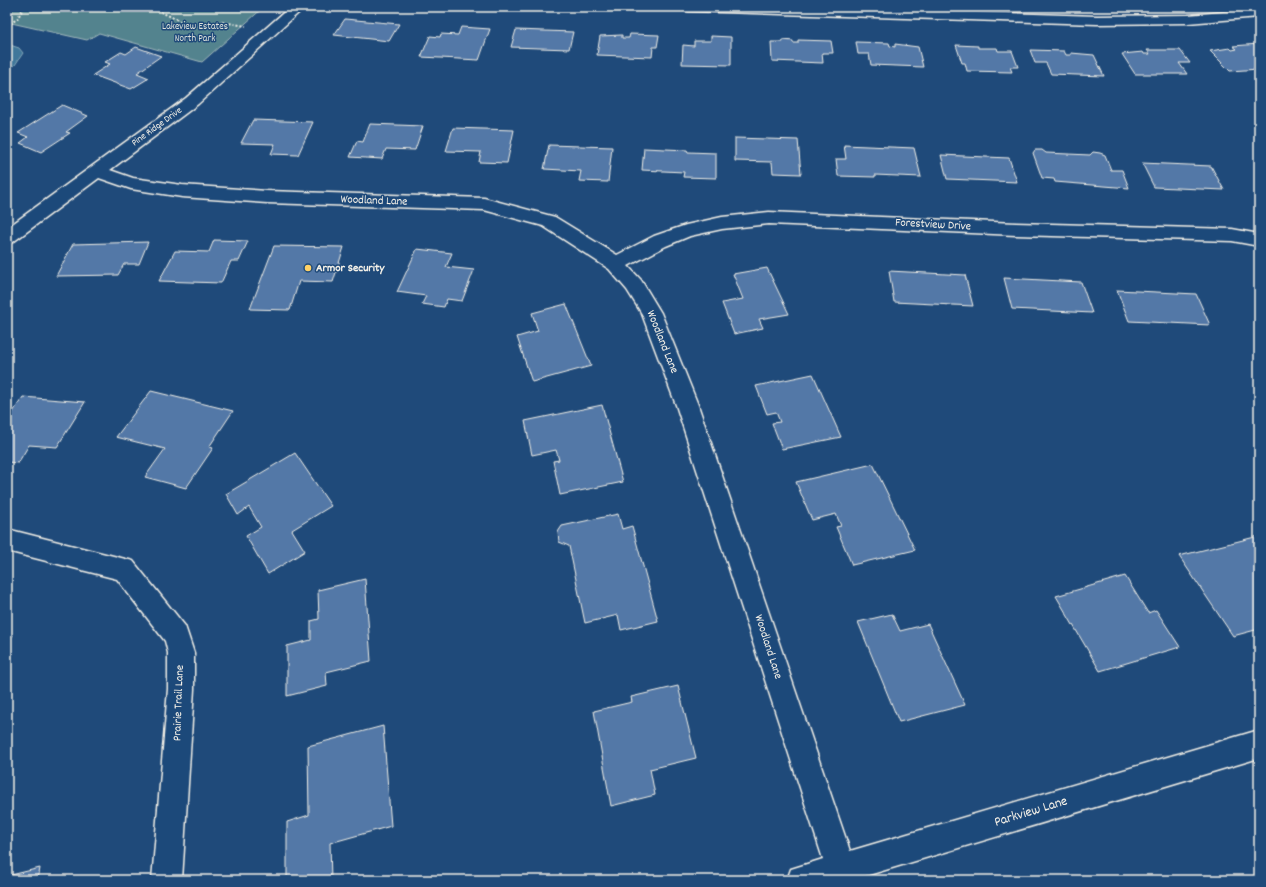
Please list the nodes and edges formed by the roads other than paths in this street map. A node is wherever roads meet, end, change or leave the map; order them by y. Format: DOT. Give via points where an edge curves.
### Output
graph roads {
  1 [pos="298,7"];
  2 [pos="689,7"];
  3 [pos="1259,13"];
  4 [pos="96,171"];
  5 [pos="7,238"];
  6 [pos="1259,240"];
  7 [pos="616,264"];
  8 [pos="7,540"];
  9 [pos="1259,744"];
  10 [pos="841,868"];
  11 [pos="167,880"];
  12 [pos="802,880"];
  1 -- 4 [label="street, Pine Ridge Drive" via="192,101"];
  2 -- 3 [label="street" via="1097,20 1188,19"];
  4 -- 5 [label="street, Pine Ridge Drive"];
  4 -- 7 [label="street, Woodland Lane" via="131,183 182,191 484,204 549,221"];
  6 -- 7 [label="street, Forestview Drive" via="1232,235 769,218 722,223 686,231 660,241"];
  7 -- 10 [label="street, Woodland Lane" via="634,285 652,313 687,405"];
  8 -- 11 [label="street, Prairie Trail Lane" via="124,569 176,635 180,653 181,689"];
  9 -- 10 [label="street, Parkview Lane"];
  10 -- 12 [label="street, Parkview Lane"];
}
